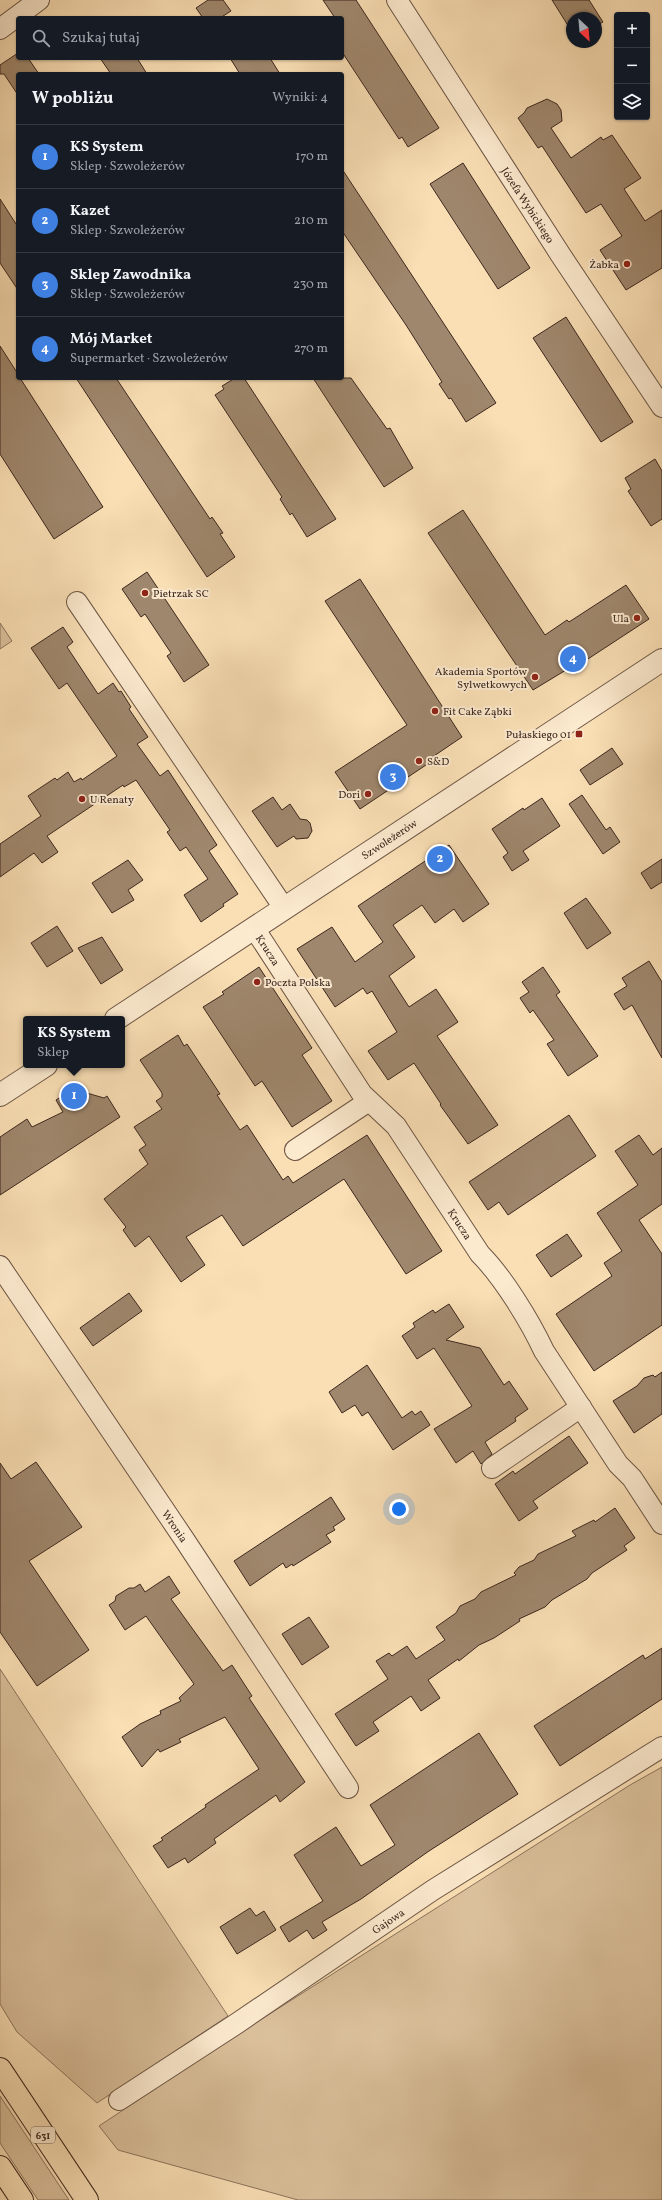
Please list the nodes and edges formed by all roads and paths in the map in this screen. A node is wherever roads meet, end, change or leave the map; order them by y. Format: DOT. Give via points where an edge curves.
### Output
graph roads {
  1 [pos="39,0"];
  2 [pos="397,0"];
  3 [pos="17,16"];
  4 [pos="16,17"];
  5 [pos="0,29"];
  6 [pos="662,407"];
  7 [pos="77,602"];
  8 [pos="662,660"];
  9 [pos="284,908"];
  10 [pos="254,928"];
  11 [pos="121,1016"];
  12 [pos="41,1068"];
  13 [pos="0,1095"];
  14 [pos="369,1101"];
  15 [pos="295,1150"];
  16 [pos="0,1266"];
  17 [pos="581,1408"];
  18 [pos="492,1468"];
  19 [pos="662,1524"];
  20 [pos="662,1747"];
  21 [pos="348,1788"];
  22 [pos="0,2069"];
  23 [pos="119,2100"];
  24 [pos="0,2168"];
  25 [pos="22,2200"];
  26 [pos="86,2200"];
  1 -- 3 [label="street"];
  2 -- 6 [label="street, Józefa Wybickiego"];
  4 -- 5 [label="street"];
  7 -- 9 [label="street"];
  8 -- 9 [label="street, Szwoleżerów"];
  9 -- 10 [label="street, Szwoleżerów"];
  10 -- 11 [label="street, Szwoleżerów"];
  10 -- 14 [label="street, Krucza"];
  12 -- 13 [label="street"];
  14 -- 15 [label="street"];
  14 -- 17 [label="street, Krucza" via="396,1126 480,1254 492,1266"];
  16 -- 21 [label="street, Wronia"];
  17 -- 18 [label="street"];
  17 -- 19 [label="street, Krucza"];
  20 -- 23 [label="street, Gajowa" via="433,1890"];
  22 -- 26 [label="main road, 631"];
  24 -- 25 [label="main road"];
}
